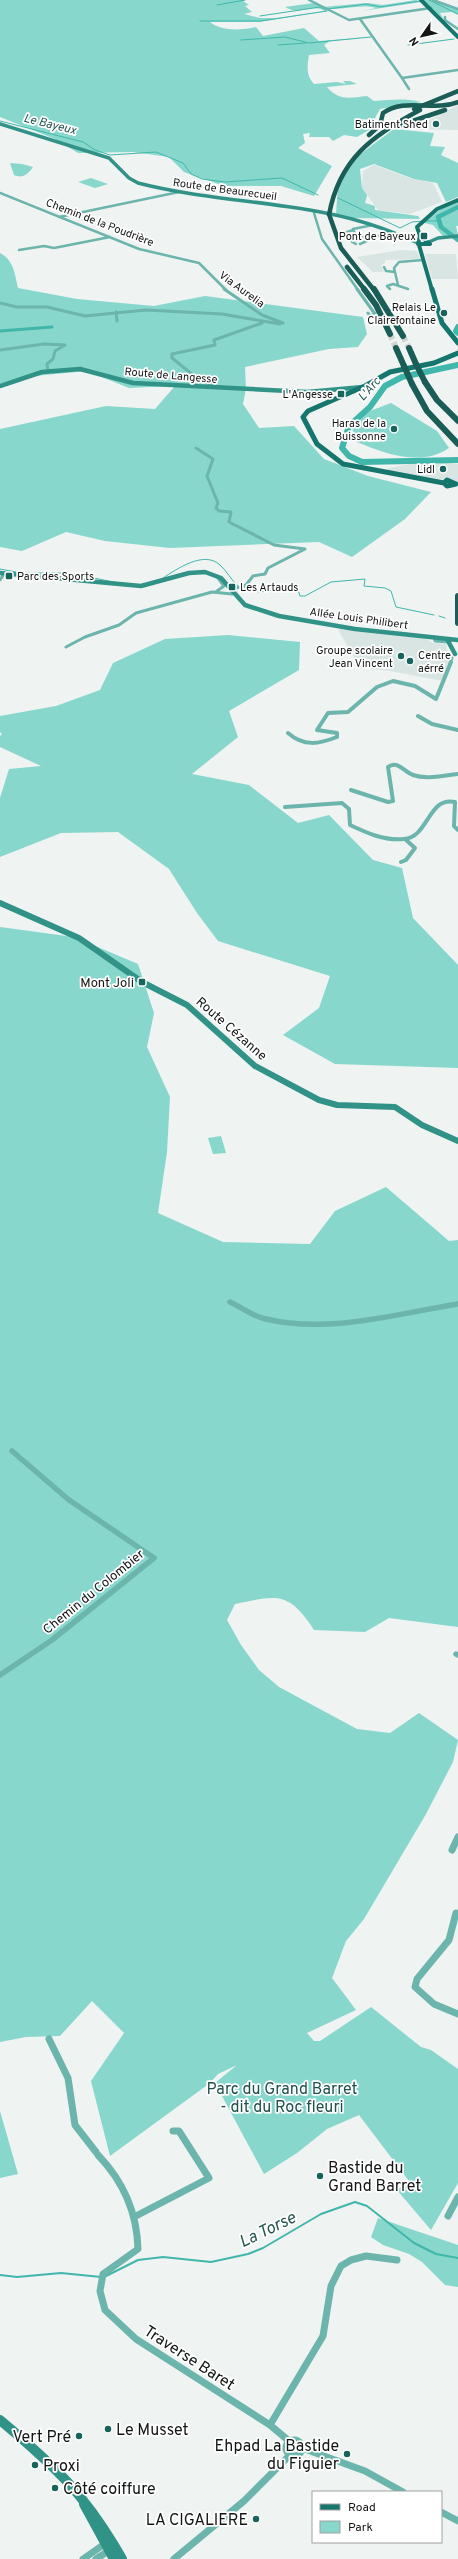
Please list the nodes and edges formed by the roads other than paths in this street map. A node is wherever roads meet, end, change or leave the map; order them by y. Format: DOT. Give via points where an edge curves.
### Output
graph roads {
  1 [pos="309,0"];
  2 [pos="421,0"];
  3 [pos="433,0"];
  4 [pos="431,8"];
  5 [pos="458,9"];
  6 [pos="446,17"];
  7 [pos="360,18"];
  8 [pos="457,32"];
  9 [pos="458,37"];
  10 [pos="458,70"];
  11 [pos="402,78"];
  12 [pos="409,89"];
  13 [pos="458,92"];
  14 [pos="458,103"];
  15 [pos="427,105"];
  16 [pos="0,124"];
  17 [pos="368,140"];
  18 [pos="348,156"];
  19 [pos="179,192"];
  20 [pos="0,193"];
  21 [pos="458,200"];
  22 [pos="324,206"];
  23 [pos="314,213"];
  24 [pos="59,217"];
  25 [pos="326,218"];
  26 [pos="373,225"];
  27 [pos="353,230"];
  28 [pos="389,230"];
  29 [pos="344,233"];
  30 [pos="458,236"];
  31 [pos="110,237"];
  32 [pos="418,241"];
  33 [pos="429,242"];
  34 [pos="19,250"];
  35 [pos="421,253"];
  36 [pos="422,260"];
  37 [pos="195,262"];
  38 [pos="384,267"];
  39 [pos="395,272"];
  40 [pos="398,285"];
  41 [pos="390,289"];
  42 [pos="408,289"];
  43 [pos="0,304"];
  44 [pos="116,312"];
  45 [pos="368,313"];
  46 [pos="118,321"];
  47 [pos="263,323"];
  48 [pos="390,334"];
  49 [pos="403,336"];
  50 [pos="458,343"];
  51 [pos="396,348"];
  52 [pos="409,348"];
  53 [pos="0,350"];
  54 [pos="458,353"];
  55 [pos="48,371"];
  56 [pos="0,385"];
  57 [pos="365,386"];
  58 [pos="218,388"];
  59 [pos="458,421"];
  60 [pos="458,444"];
  61 [pos="196,448"];
  62 [pos="456,485"];
  63 [pos="211,573"];
  64 [pos="2,574"];
  65 [pos="0,580"];
  66 [pos="212,592"];
  67 [pos="231,592"];
  68 [pos="458,596"];
  69 [pos="458,621"];
  70 [pos="448,640"];
  71 [pos="458,640"];
  72 [pos="66,648"];
  73 [pos="455,657"];
  74 [pos="418,716"];
  75 [pos="458,730"];
  76 [pos="288,733"];
  77 [pos="458,774"];
  78 [pos="351,790"];
  79 [pos="285,807"];
  80 [pos="458,830"];
  81 [pos="405,839"];
  82 [pos="402,862"];
  83 [pos="0,902"];
  84 [pos="458,1141"];
  85 [pos="230,1302"];
  86 [pos="458,1304"];
  87 [pos="12,1451"];
  88 [pos="0,1675"];
  89 [pos="458,1837"];
  90 [pos="452,1850"];
  91 [pos="456,1913"];
  92 [pos="458,2014"];
  93 [pos="49,2039"];
  94 [pos="173,2131"];
  95 [pos="458,2198"];
  96 [pos="448,2216"];
  97 [pos="134,2217"];
  98 [pos="397,2260"];
  99 [pos="0,2420"];
  100 [pos="270,2425"];
  101 [pos="289,2441"];
  102 [pos="302,2448"];
  103 [pos="290,2455"];
  104 [pos="401,2491"];
  105 [pos="442,2513"];
  106 [pos="458,2521"];
  107 [pos="110,2549"];
  108 [pos="83,2559"];
  109 [pos="95,2559"];
  110 [pos="100,2559"];
  111 [pos="120,2559"];
  112 [pos="174,2559"];
  1 -- 7 [label="street" via="346,20"];
  2 -- 4 [label="main road"];
  3 -- 5 [label="street"];
  4 -- 7 [label="street"];
  4 -- 8 [label="main road"];
  6 -- 8 [label="street"];
  7 -- 11 [label="street"];
  8 -- 9 [label="main road"];
  10 -- 11 [label="street"];
  11 -- 12 [label="street"];
  13 -- 15 [label="highway"];
  14 -- 17 [label="highway"];
  14 -- 17 [label="highway" via="441,108 406,107 387,110 382,114 378,127"];
  15 -- 17 [label="highway, bridge"];
  15 -- 17 [label="highway, bridge" via="414,109"];
  16 -- 19 [label="street, Route de Beaurecueil" via="20,128 107,158 130,180"];
  17 -- 18 [label="highway"];
  17 -- 25 [label="highway" via="342,171 330,200"];
  19 -- 23 [label="street, Route de Beaurecueil"];
  19 -- 24 [label="street"];
  20 -- 24 [label="street, Chemin de la Poudrière"];
  21 -- 32 [label="main road" via="438,209 422,222 417,229"];
  22 -- 25 [label="highway"];
  23 -- 26 [label="street, Route de Beaurecueil"];
  23 -- 45 [label="street" via="322,240 375,314 370,316"];
  24 -- 31 [label="street, Chemin de la Poudrière"];
  25 -- 48 [label="highway" via="336,252 376,304"];
  25 -- 49 [label="highway" via="342,251 385,304"];
  26 -- 27 [label="street"];
  26 -- 28 [label="street, Route de Beaurecueil"];
  27 -- 28 [label="street" via="355,234 364,237 358,243"];
  27 -- 29 [label="street"];
  28 -- 32 [label="street, Route de Beaurecueil"];
  30 -- 33 [label="street"];
  31 -- 34 [label="street" via="54,248 44,246"];
  31 -- 37 [label="street, Chemin de la Poudrière" via="139,249"];
  32 -- 33 [label="main road"];
  32 -- 33 [label="main road"];
  32 -- 35 [label="main road"];
  33 -- 35 [label="main road"];
  35 -- 36 [label="main road"];
  36 -- 39 [label="street" via="401,260 394,268"];
  36 -- 50 [label="main road" via="442,323"];
  37 -- 47 [label="street, Via Aurelia" via="221,287 262,315 283,324"];
  38 -- 39 [label="street" via="386,271"];
  39 -- 40 [label="street"];
  40 -- 41 [label="street" via="388,285"];
  40 -- 42 [label="street"];
  43 -- 44 [label="street" via="47,307 85,316"];
  44 -- 46 [label="street"];
  44 -- 47 [label="street" via="146,310 222,314"];
  47 -- 58 [label="street" via="214,340 215,346 172,354 172,358 179,366"];
  51 -- 60 [label="highway, bridge" via="412,384 428,411"];
  52 -- 59 [label="highway, bridge" via="425,382 437,400"];
  53 -- 55 [label="street" via="44,344 65,345 55,351 53,359 48,363"];
  54 -- 57 [label="main road" via="434,363 390,372"];
  55 -- 56 [label="street, Route de Langesse" via="27,375"];
  55 -- 58 [label="street, Route de Langesse" via="80,369 127,382"];
  57 -- 58 [label="street, Route de Langesse" via="320,392"];
  57 -- 62 [label="main road" via="302,417 317,444 335,460 349,466"];
  61 -- 67 [label="street" via="213,459 207,476 218,503 216,508 219,511 231,512 229,522 274,545 305,549 268,568 265,574 253,576 246,584"];
  63 -- 64 [label="street" via="192,572 140,586"];
  63 -- 66 [label="street" via="220,579 224,586"];
  63 -- 67 [label="street, Allée Louis Philibert" via="223,578"];
  64 -- 65 [label="street"];
  66 -- 67 [label="street"];
  66 -- 72 [label="street" via="136,613 119,625 85,637"];
  67 -- 70 [label="street, Allée Louis Philibert" via="241,603 253,608 313,622"];
  68 -- 69 [label="highway"];
  70 -- 71 [label="street, Allée Louis Philibert"];
  70 -- 73 [label="street"];
  73 -- 76 [label="street" via="436,699 414,686 391,681 383,682 348,712 331,712 326,715 317,730 337,732 337,737 314,745 298,741"];
  74 -- 75 [label="street" via="438,726"];
  77 -- 78 [label="street" via="413,775 392,764 388,767 393,801 388,802"];
  79 -- 81 [label="street" via="342,803 349,809 350,825 359,831 372,836"];
  80 -- 81 [label="street" via="454,826 455,802 446,800 439,803 423,827"];
  81 -- 82 [label="street" via="415,848"];
  83 -- 84 [label="street, Route Cézanne" via="79,938 142,982 187,1005 255,1066 319,1100 337,1105 395,1107 422,1125"];
  85 -- 86 [label="street" via="264,1319 305,1325 332,1325"];
  87 -- 88 [label="street, Chemin du Colombier" via="69,1500 154,1558 52,1640"];
  89 -- 90 [label="street"];
  91 -- 92 [label="street" via="449,1940 417,1979 415,1987 438,2007"];
  93 -- 97 [label="street, Traverse Baret" via="68,2078 75,2125 79,2134 110,2166 122,2186"];
  94 -- 97 [label="street" via="179,2131 209,2178"];
  95 -- 96 [label="street"];
  97 -- 100 [label="street, Traverse Baret" via="138,2249 102,2277 101,2300 105,2310 136,2339"];
  98 -- 100 [label="street" via="364,2256 345,2264 334,2274 331,2280 328,2322 323,2336"];
  99 -- 107 [label="street" via="62,2474 82,2498"];
  100 -- 101 [label="street, Traverse Baret"];
  101 -- 102 [label="street, Traverse Baret" via="296,2440"];
  101 -- 103 [label="street" via="286,2448"];
  102 -- 103 [label="street" via="297,2455"];
  102 -- 104 [label="street" via="365,2471"];
  103 -- 112 [label="street" via="244,2501"];
  105 -- 106 [label="street"];
  107 -- 108 [label="street"];
  107 -- 109 [label="street"];
  107 -- 111 [label="street"];
  109 -- 110 [label="street"];
}
